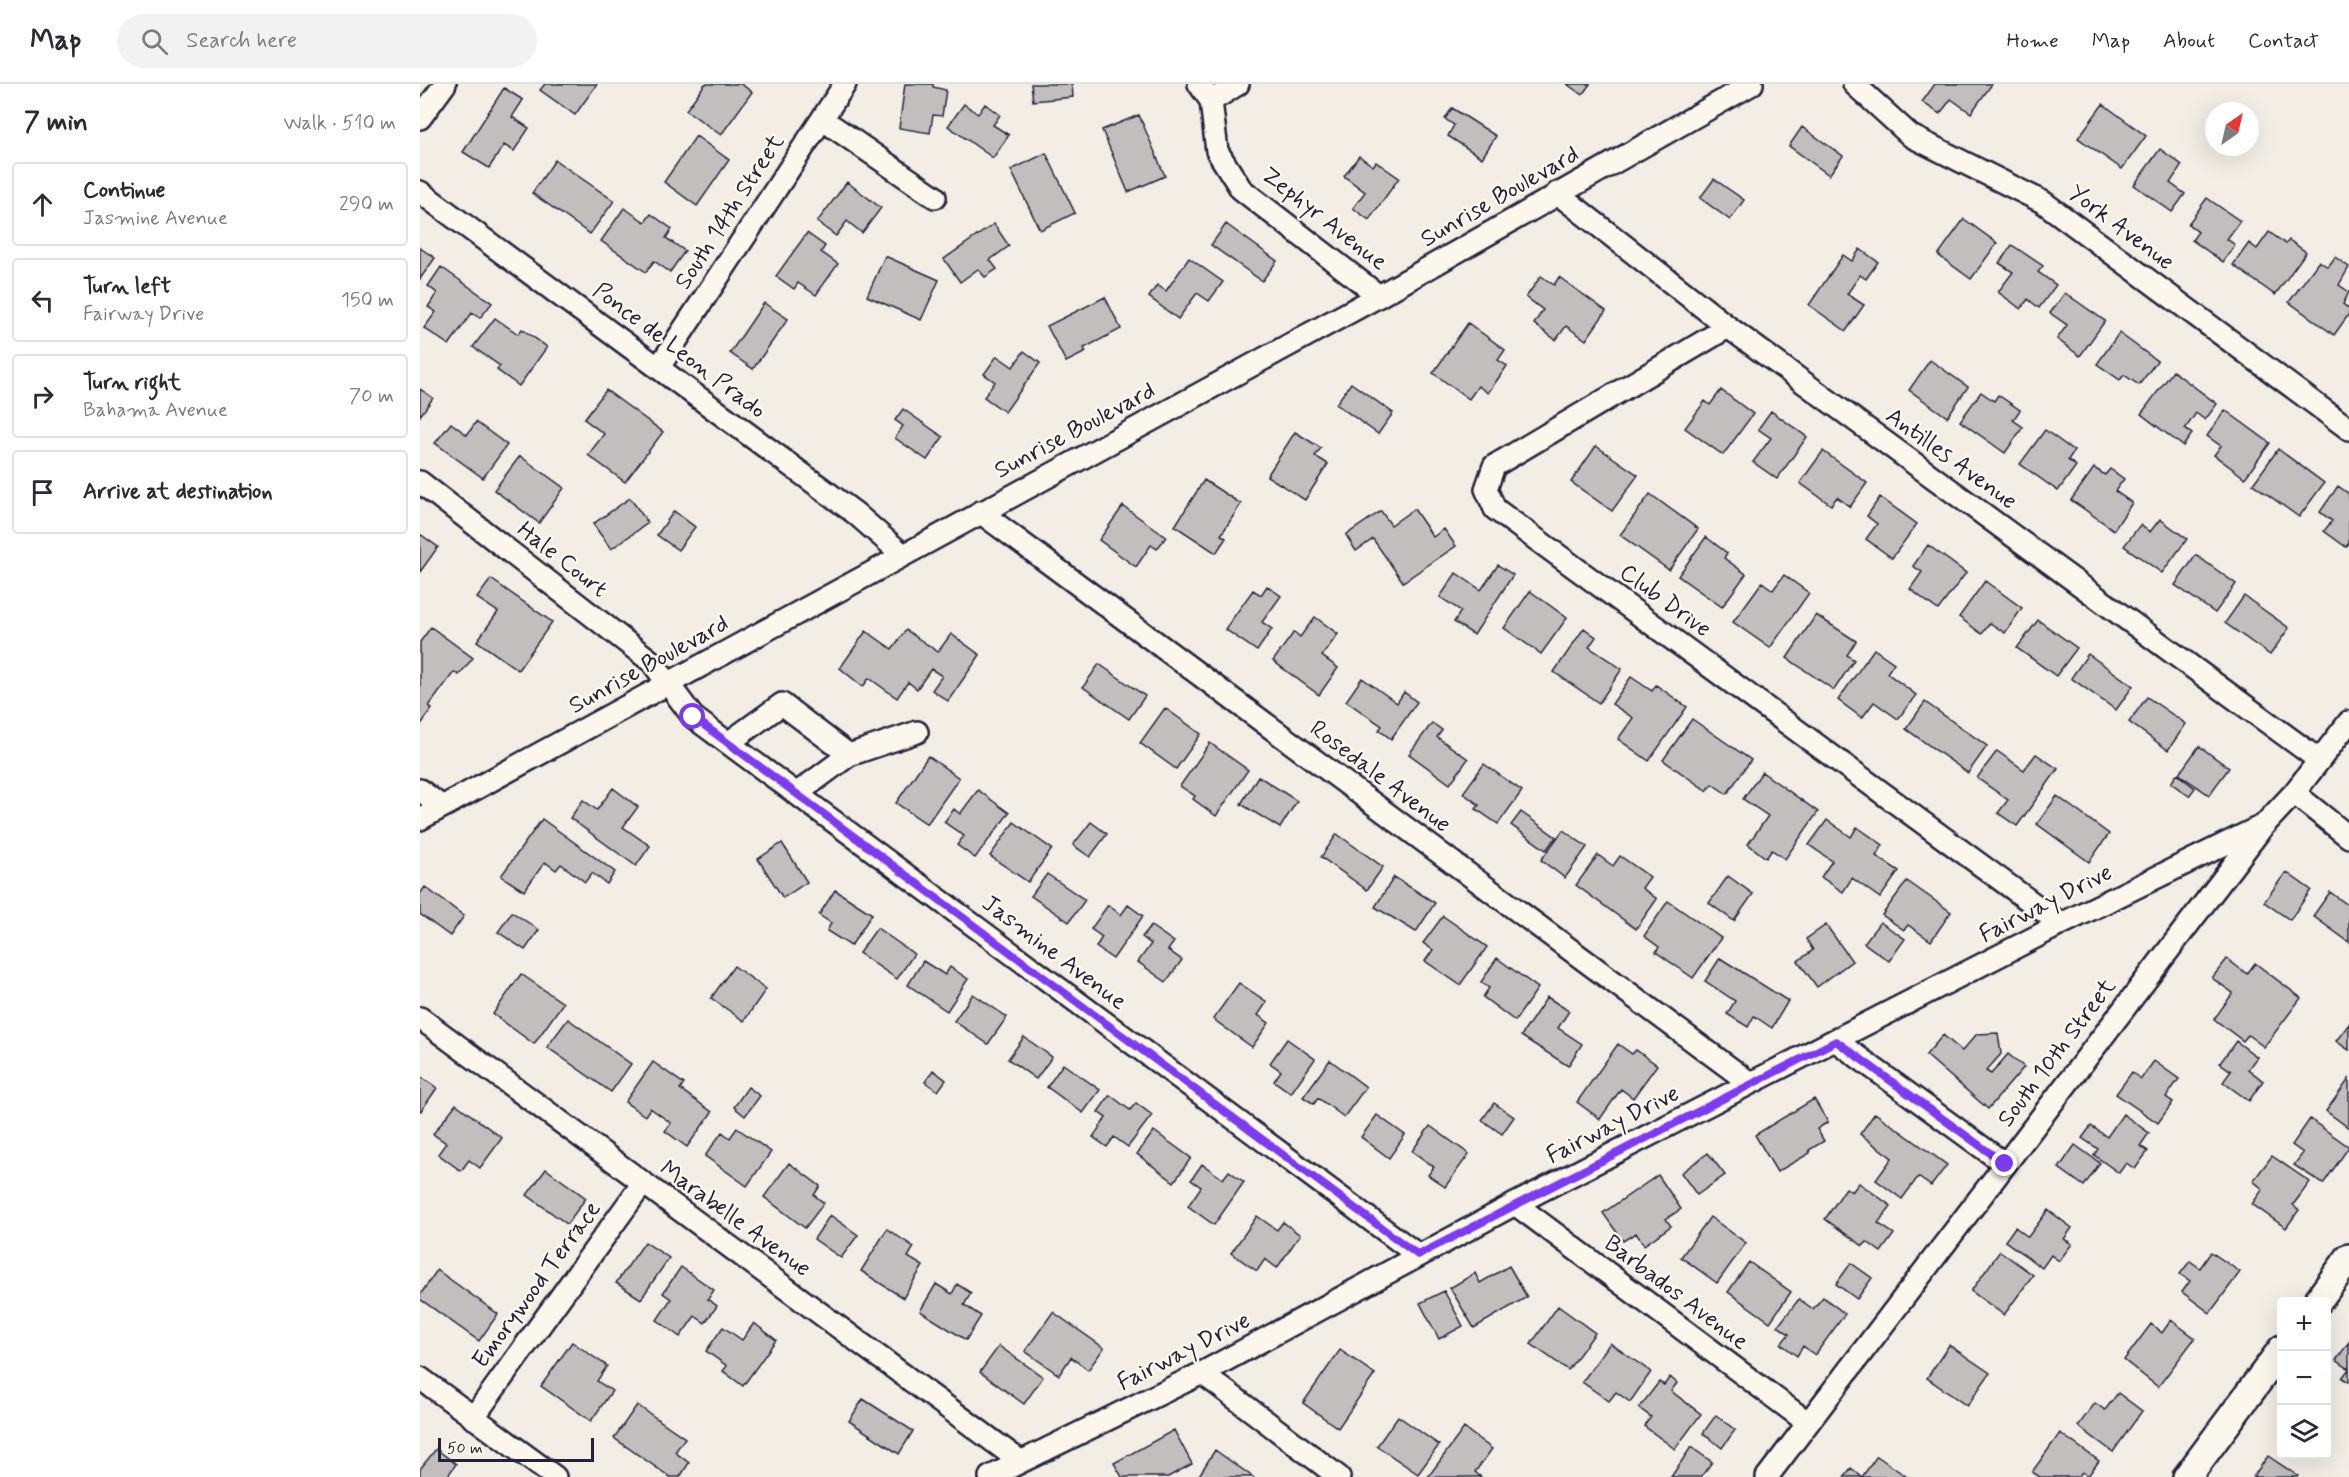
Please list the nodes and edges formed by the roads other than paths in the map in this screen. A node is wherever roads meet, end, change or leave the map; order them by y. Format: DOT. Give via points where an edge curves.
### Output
graph roads {
  1 [pos="444,84"];
  2 [pos="845,84"];
  3 [pos="1199,84"];
  4 [pos="1238,84"];
  5 [pos="1752,84"];
  6 [pos="1854,84"];
  7 [pos="1211,101"];
  8 [pos="420,118"];
  9 [pos="822,119"];
  10 [pos="420,192"];
  11 [pos="1557,193"];
  12 [pos="935,197"];
  13 [pos="1379,296"];
  14 [pos="1728,327"];
  15 [pos="659,367"];
  16 [pos="2349,429"];
  17 [pos="420,482"];
  18 [pos="980,512"];
  19 [pos="903,555"];
  20 [pos="669,682"];
  21 [pos="2349,722"];
  22 [pos="917,732"];
  23 [pos="728,743"];
  24 [pos="849,755"];
  25 [pos="2319,760"];
  26 [pos="420,790"];
  27 [pos="2294,793"];
  28 [pos="796,794"];
  29 [pos="441,806"];
  30 [pos="420,819"];
  31 [pos="2264,825"];
  32 [pos="2349,837"];
  33 [pos="2061,924"];
  34 [pos="420,1018"];
  35 [pos="1836,1041"];
  36 [pos="1750,1083"];
  37 [pos="2005,1164"];
  38 [pos="643,1183"];
  39 [pos="1515,1204"];
  40 [pos="1418,1255"];
  41 [pos="2348,1262"];
  42 [pos="2321,1297"];
  43 [pos="2281,1351"];
  44 [pos="1202,1373"];
  45 [pos="420,1378"];
  46 [pos="473,1418"];
  47 [pos="1807,1422"];
  48 [pos="1020,1461"];
  49 [pos="555,1477"];
  50 [pos="990,1477"];
  51 [pos="1339,1477"];
  52 [pos="1767,1477"];
  53 [pos="2187,1477"];
  1 -- 8 [label="street"];
  2 -- 9 [label="street, South 14th Street"];
  3 -- 7 [label="street, Zephyr Avenue"];
  4 -- 7 [label="street"];
  5 -- 11 [label="street, Sunrise Boulevard"];
  6 -- 16 [label="street, York Avenue" via="1911,136 2043,202"];
  7 -- 13 [label="street, Zephyr Avenue" via="1217,151 1241,189"];
  9 -- 12 [label="street"];
  9 -- 15 [label="street, South 14th Street"];
  10 -- 15 [label="street, Ponce de Leon Prado"];
  11 -- 13 [label="street, Sunrise Boulevard"];
  11 -- 14 [label="street, Antilles Avenue"];
  13 -- 18 [label="street, Sunrise Boulevard"];
  14 -- 25 [label="street, Antilles Avenue"];
  14 -- 33 [label="street, Club Drive" via="1494,466 1486,489 1495,508"];
  15 -- 19 [label="street, Ponce de Leon Prado" via="855,513"];
  17 -- 20 [label="street, Hale Court" via="652,662"];
  18 -- 19 [label="street, Sunrise Boulevard"];
  18 -- 36 [label="street, Rosedale Avenue"];
  19 -- 20 [label="street, Sunrise Boulevard"];
  20 -- 23 [label="street, Jasmine Avenue" via="693,717"];
  20 -- 29 [label="street, Sunrise Boulevard"];
  21 -- 25 [label="street, South 10th Street"];
  22 -- 24 [label="street"];
  23 -- 24 [label="street" via="782,704"];
  23 -- 28 [label="street, Jasmine Avenue"];
  24 -- 28 [label="street"];
  25 -- 27 [label="street, South 10th Street"];
  26 -- 29 [label="street"];
  27 -- 31 [label="street, South 10th Street"];
  27 -- 32 [label="street"];
  28 -- 40 [label="street, Jasmine Avenue"];
  29 -- 30 [label="street, Sunrise Boulevard"];
  31 -- 33 [label="street, Fairway Drive"];
  31 -- 37 [label="street, South 10th Street"];
  33 -- 35 [label="street, Fairway Drive"];
  34 -- 38 [label="street, Marabelle Avenue"];
  35 -- 36 [label="street, Fairway Drive"];
  35 -- 37 [label="street"];
  36 -- 39 [label="street, Fairway Drive"];
  37 -- 47 [label="street, South 10th Street"];
  38 -- 46 [label="street, Emorywood Terrace"];
  38 -- 48 [label="street, Marabelle Avenue"];
  39 -- 40 [label="street, Fairway Drive"];
  39 -- 47 [label="street, Barbados Avenue"];
  40 -- 44 [label="street, Fairway Drive"];
  41 -- 42 [label="main road"];
  43 -- 53 [label="main road"];
  44 -- 48 [label="street, Fairway Drive"];
  44 -- 51 [label="street"];
  45 -- 46 [label="street"];
  46 -- 49 [label="street"];
  47 -- 52 [label="street, South 10th Street"];
  48 -- 50 [label="street, Fairway Drive"];
}
